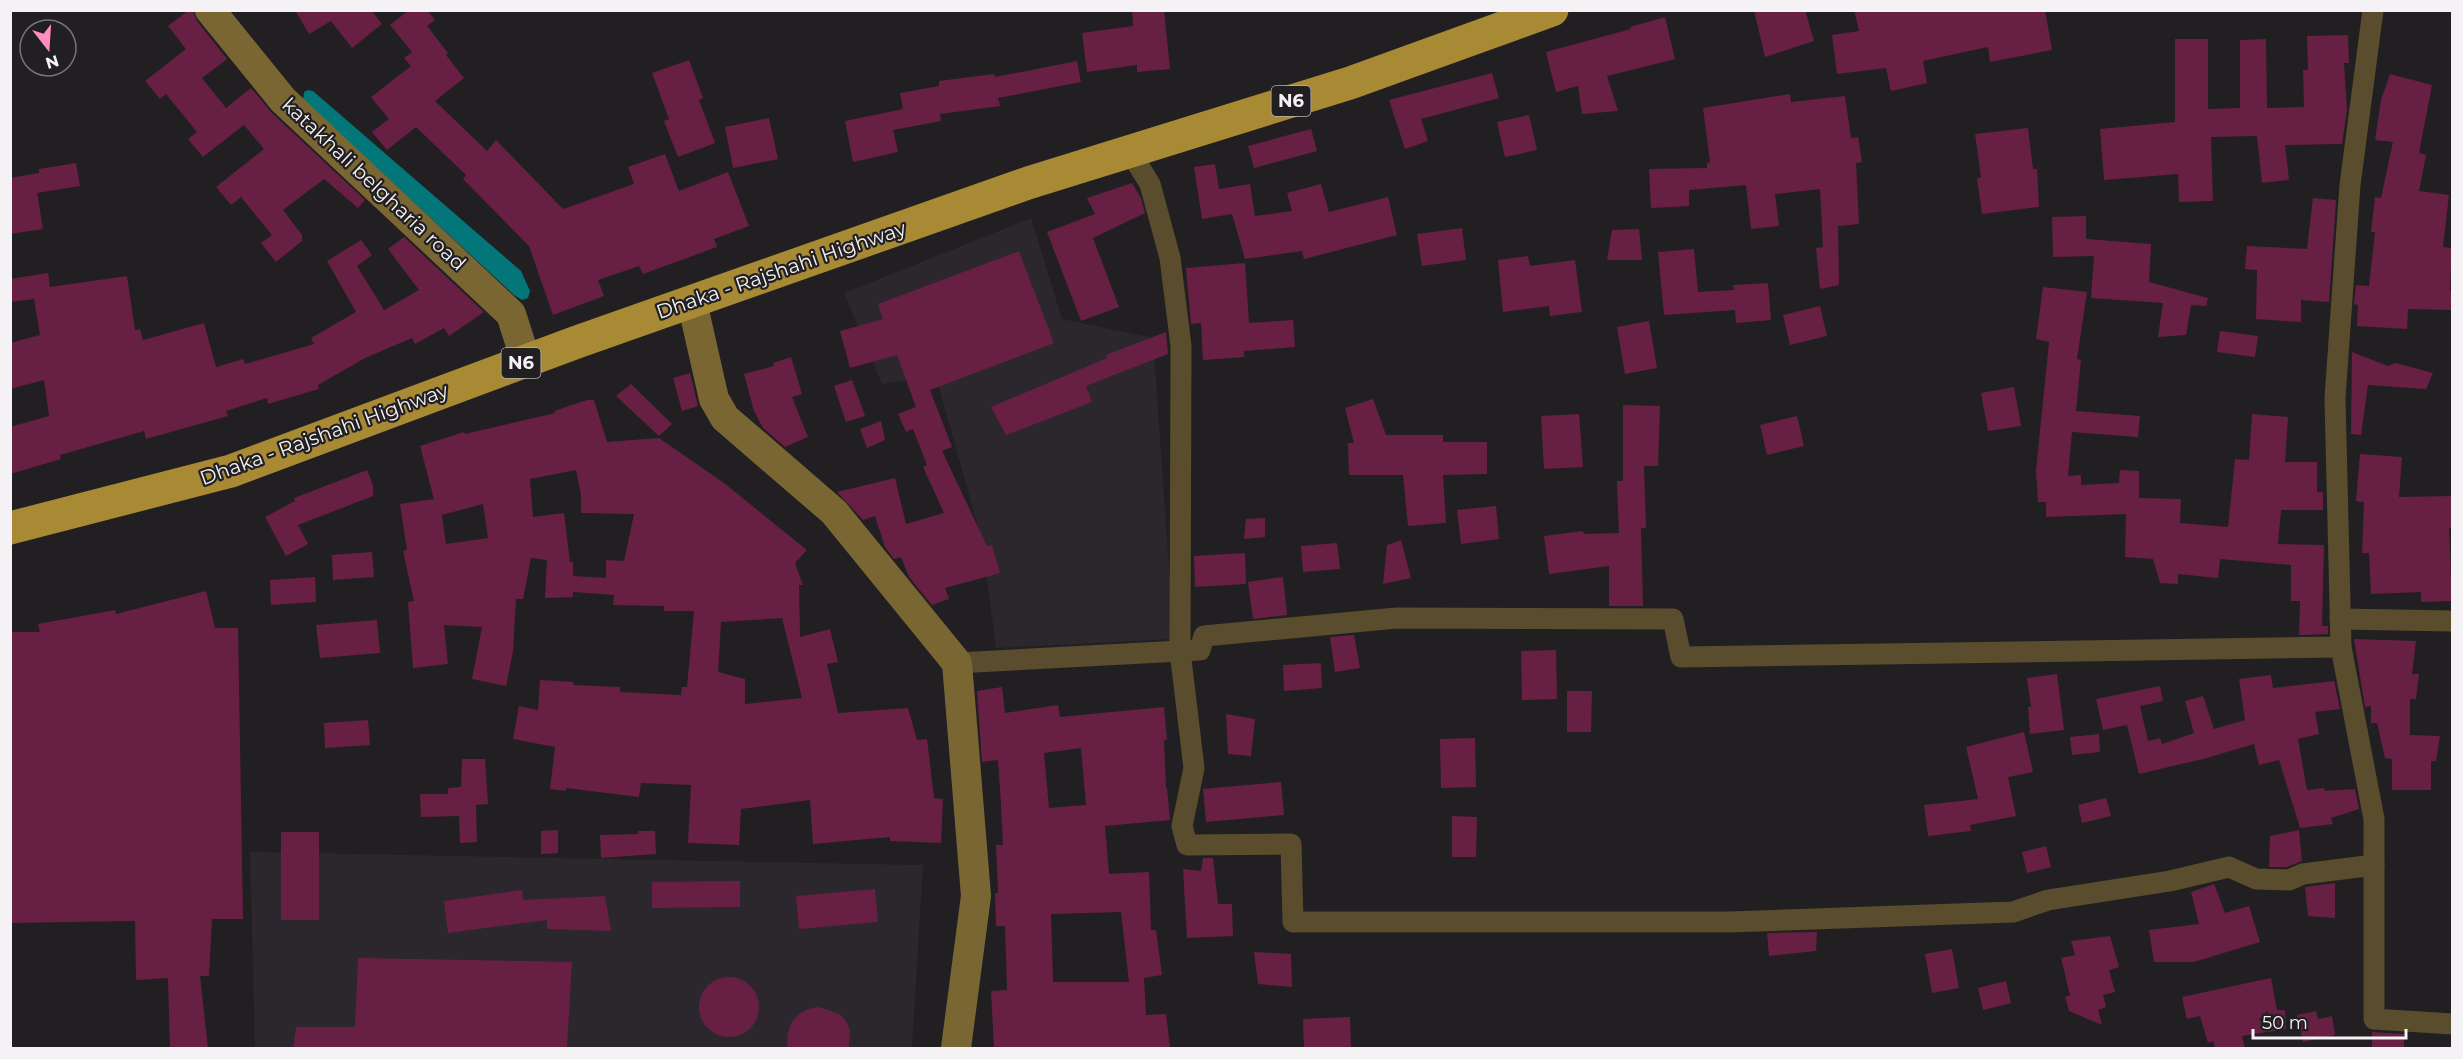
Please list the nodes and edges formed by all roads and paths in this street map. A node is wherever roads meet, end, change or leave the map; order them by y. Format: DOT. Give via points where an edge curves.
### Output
graph roads {
  1 [pos="210,10"];
  2 [pos="1552,10"];
  3 [pos="2373,10"];
  4 [pos="1130,152"];
  5 [pos="692,302"];
  6 [pos="526,361"];
  7 [pos="10,528"];
  8 [pos="2340,619"];
  9 [pos="2452,621"];
  10 [pos="2341,647"];
  11 [pos="1180,651"];
  12 [pos="957,663"];
  13 [pos="2374,865"];
  14 [pos="2452,1024"];
  15 [pos="956,1048"];
  1 -- 6 [label="street, katakhali belgharia road" via="283,99 511,314"];
  2 -- 4 [label="highway, Dhaka - Rajshahi Highway / N6" via="1350,83"];
  3 -- 8 [label="street" via="2350,185 2335,398"];
  4 -- 5 [label="highway, Dhaka - Rajshahi Highway / N6" via="1028,183"];
  4 -- 11 [label="street" via="1150,184 1170,258 1181,346"];
  5 -- 6 [label="highway, Dhaka - Rajshahi Highway / N6"];
  5 -- 12 [label="street" via="714,399 725,418 834,512"];
  6 -- 7 [label="highway, Dhaka - Rajshahi Highway / N6" via="231,471"];
  8 -- 9 [label="street"];
  8 -- 10 [label="street"];
  10 -- 11 [label="street" via="1681,657 1673,619 1396,618 1204,636 1200,650"];
  10 -- 13 [label="street" via="2374,819"];
  11 -- 12 [label="street"];
  11 -- 13 [label="street" via="1194,768 1182,826 1187,845 1291,844 1293,922 1729,922 2013,912 2048,900 2170,881 2229,867 2256,879 2289,880 2303,874"];
  12 -- 15 [label="street" via="976,896"];
  13 -- 14 [label="street" via="2374,1019"];
}
